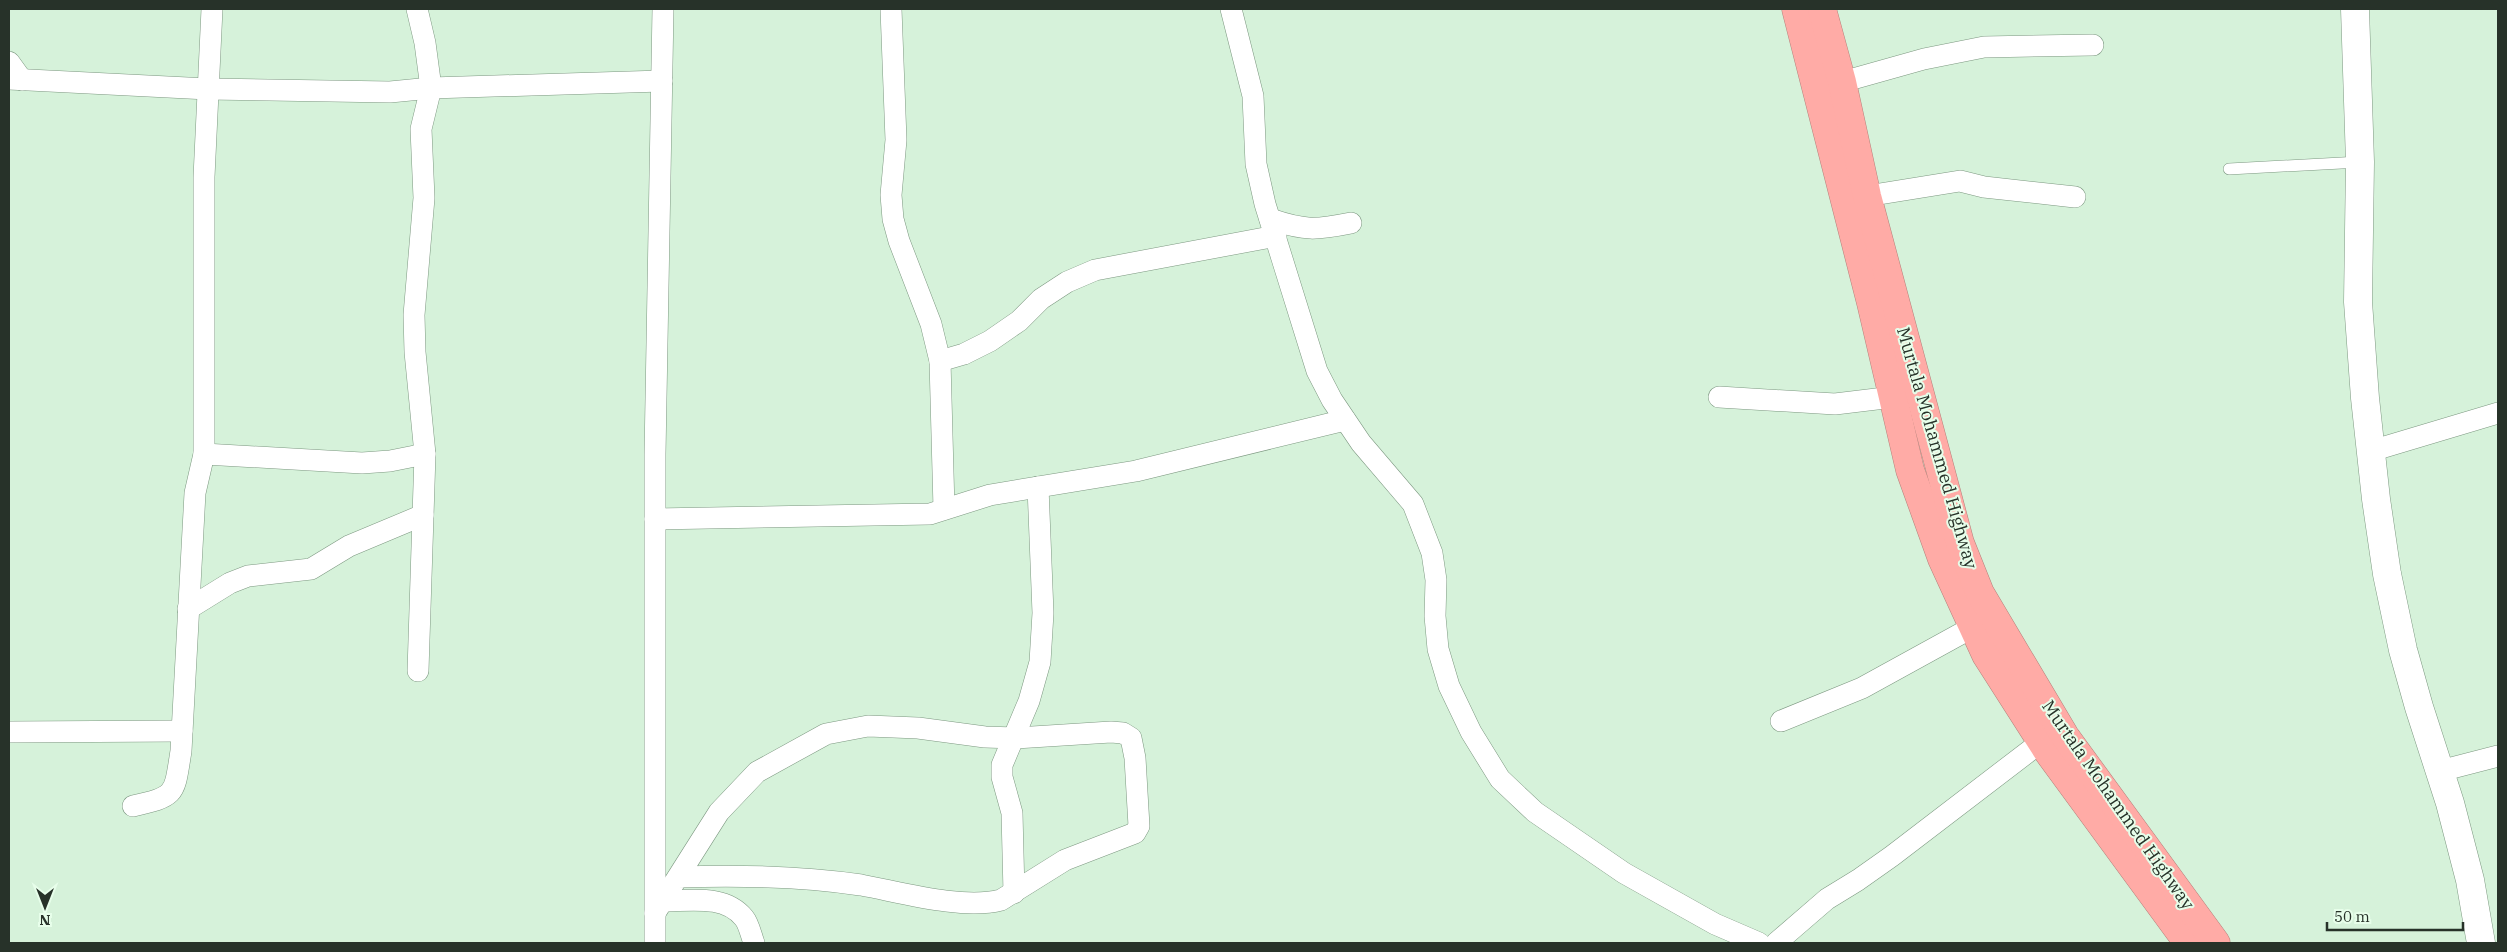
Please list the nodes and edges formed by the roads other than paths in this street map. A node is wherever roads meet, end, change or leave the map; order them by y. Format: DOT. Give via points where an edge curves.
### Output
graph roads {
  1 [pos="212,9"];
  2 [pos="417,9"];
  3 [pos="663,9"];
  4 [pos="890,9"];
  5 [pos="1231,9"];
  6 [pos="1796,9"];
  7 [pos="1822,9"];
  8 [pos="2355,9"];
  9 [pos="2093,45"];
  10 [pos="9,62"];
  11 [pos="16,80"];
  12 [pos="662,81"];
  13 [pos="1842,82"];
  14 [pos="208,88"];
  15 [pos="431,88"];
  16 [pos="2360,162"];
  17 [pos="2229,169"];
  18 [pos="1867,196"];
  19 [pos="2075,196"];
  20 [pos="1351,223"];
  21 [pos="1273,228"];
  22 [pos="940,361"];
  23 [pos="1719,397"];
  24 [pos="1893,397"];
  25 [pos="2498,413"];
  26 [pos="1345,420"];
  27 [pos="2371,451"];
  28 [pos="204,454"];
  29 [pos="425,454"];
  30 [pos="1038,487"];
  31 [pos="944,510"];
  32 [pos="423,515"];
  33 [pos="655,519"];
  34 [pos="188,609"];
  35 [pos="1973,627"];
  36 [pos="418,671"];
  37 [pos="1781,721"];
  38 [pos="182,731"];
  39 [pos="9,732"];
  40 [pos="1015,738"];
  41 [pos="2041,742"];
  42 [pos="2498,756"];
  43 [pos="2440,771"];
  44 [pos="133,806"];
  45 [pos="678,877"];
  46 [pos="1014,893"];
  47 [pos="659,907"];
  48 [pos="655,943"];
  49 [pos="754,943"];
  50 [pos="1759,943"];
  51 [pos="1776,943"];
  52 [pos="2188,943"];
  53 [pos="2216,943"];
  54 [pos="2481,943"];
  1 -- 14 [label="street"];
  2 -- 15 [label="street"];
  3 -- 12 [label="street"];
  4 -- 22 [label="street" via="896,140 891,195 893,219 932,324"];
  5 -- 21 [label="street" via="1252,96 1256,164"];
  6 -- 24 [label="highway"];
  7 -- 13 [label="highway, Murtala Mohammed Highway"];
  8 -- 16 [label="street"];
  9 -- 13 [label="street" via="1984,47 1924,59"];
  10 -- 11 [label="street"];
  11 -- 14 [label="street"];
  12 -- 15 [label="street"];
  12 -- 33 [label="street"];
  13 -- 18 [label="highway, Murtala Mohammed Highway"];
  14 -- 15 [label="street" via="390,92"];
  14 -- 28 [label="street" via="204,177"];
  15 -- 29 [label="street" via="421,129 424,198 414,316"];
  16 -- 17 [label="lane"];
  16 -- 27 [label="street" via="2358,302"];
  18 -- 19 [label="street" via="1960,181 1984,187"];
  18 -- 53 [label="highway, Murtala Mohammed Highway" via="1960,543 1980,593 2065,736"];
  20 -- 21 [label="street" via="1317,230"];
  21 -- 22 [label="street" via="1095,270 1054,290 990,341"];
  21 -- 26 [label="street" via="1317,371"];
  22 -- 31 [label="street"];
  23 -- 24 [label="street" via="1835,404"];
  24 -- 35 [label="highway" via="1910,470 1942,559"];
  25 -- 27 [label="street"];
  26 -- 30 [label="street" via="1136,471"];
  26 -- 50 [label="street" via="1413,504 1432,553 1438,649 1449,686 1471,732 1500,779 1535,812 1624,873 1715,924"];
  27 -- 43 [label="street" via="2387,574 2403,650"];
  28 -- 29 [label="street" via="362,462 390,461"];
  28 -- 34 [label="street" via="195,492"];
  29 -- 32 [label="street"];
  30 -- 31 [label="street" via="990,495"];
  30 -- 40 [label="street" via="1042,613 1040,662"];
  31 -- 33 [label="street" via="915,516"];
  32 -- 34 [label="street" via="349,546 311,569 248,576 230,583"];
  32 -- 36 [label="street"];
  33 -- 47 [label="street"];
  34 -- 38 [label="street"];
  35 -- 37 [label="street" via="1862,688"];
  35 -- 41 [label="highway" via="1986,655"];
  38 -- 39 [label="street"];
  38 -- 44 [label="street" via="177,779 171,792 164,799"];
  40 -- 45 [label="street" via="868,726 826,734 757,772 719,812"];
  40 -- 46 [label="street" via="1002,764 1002,777 1012,813"];
  40 -- 46 [label="street" via="1123,733 1130,738 1135,758 1139,826 1128,837 1065,860"];
  41 -- 51 [label="street" via="1892,856 1827,899"];
  41 -- 52 [label="highway"];
  42 -- 43 [label="street"];
  43 -- 54 [label="street" via="2470,880"];
  45 -- 46 [label="street" via="730,875 860,885 920,897 990,903"];
  45 -- 47 [label="street"];
  47 -- 48 [label="street"];
  47 -- 49 [label="street" via="704,900 730,905 744,918"];
}
